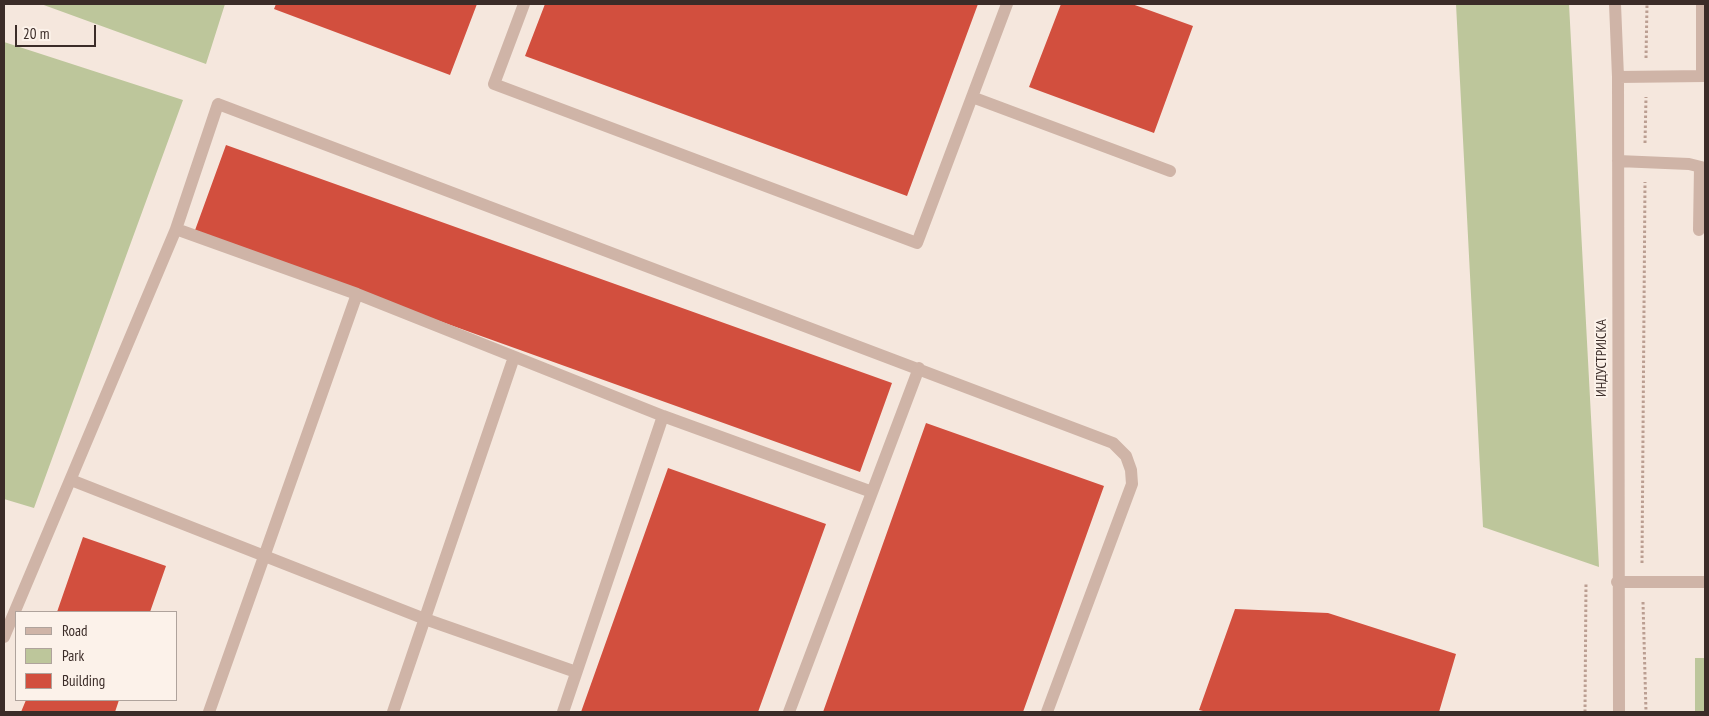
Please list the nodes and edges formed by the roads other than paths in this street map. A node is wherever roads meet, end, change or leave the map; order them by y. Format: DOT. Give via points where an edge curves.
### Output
graph roads {
  1 [pos="524,4"];
  2 [pos="1007,4"];
  3 [pos="1616,4"];
  4 [pos="1702,4"];
  5 [pos="1704,76"];
  6 [pos="1618,77"];
  7 [pos="972,97"];
  8 [pos="1618,161"];
  9 [pos="1702,167"];
  10 [pos="1170,171"];
  11 [pos="176,229"];
  12 [pos="1699,230"];
  13 [pos="357,294"];
  14 [pos="514,357"];
  15 [pos="919,368"];
  16 [pos="663,416"];
  17 [pos="71,480"];
  18 [pos="872,492"];
  19 [pos="266,556"];
  20 [pos="1617,582"];
  21 [pos="1705,582"];
  22 [pos="15,611"];
  23 [pos="15,611"];
  24 [pos="425,619"];
  25 [pos="4,637"];
  26 [pos="576,672"];
  27 [pos="209,712"];
  28 [pos="392,712"];
  29 [pos="563,712"];
  30 [pos="789,712"];
  31 [pos="1047,712"];
  32 [pos="1619,712"];
  1 -- 7 [label="street" via="494,84 917,243"];
  2 -- 7 [label="street"];
  3 -- 6 [label="street, ИНДУСТРИЈСКА"];
  4 -- 5 [label="street"];
  5 -- 6 [label="street"];
  6 -- 8 [label="street, ИНДУСТРИЈСКА"];
  7 -- 10 [label="street"];
  8 -- 9 [label="street"];
  8 -- 20 [label="street, ИНДУСТРИЈСКА"];
  9 -- 12 [label="street"];
  11 -- 13 [label="street"];
  11 -- 15 [label="street" via="218,104"];
  11 -- 17 [label="street"];
  13 -- 14 [label="street"];
  13 -- 19 [label="street"];
  14 -- 16 [label="street"];
  14 -- 24 [label="street"];
  15 -- 18 [label="street"];
  15 -- 31 [label="street" via="1113,443 1126,456 1132,484"];
  16 -- 18 [label="street"];
  16 -- 26 [label="street"];
  17 -- 19 [label="street"];
  17 -- 23 [label="street"];
  18 -- 30 [label="street"];
  19 -- 24 [label="street"];
  19 -- 27 [label="street"];
  20 -- 21 [label="street"];
  20 -- 32 [label="street, ИНДУСТРИЈСКА"];
  22 -- 25 [label="street"];
  24 -- 26 [label="street"];
  24 -- 28 [label="street"];
  26 -- 29 [label="street"];
}
